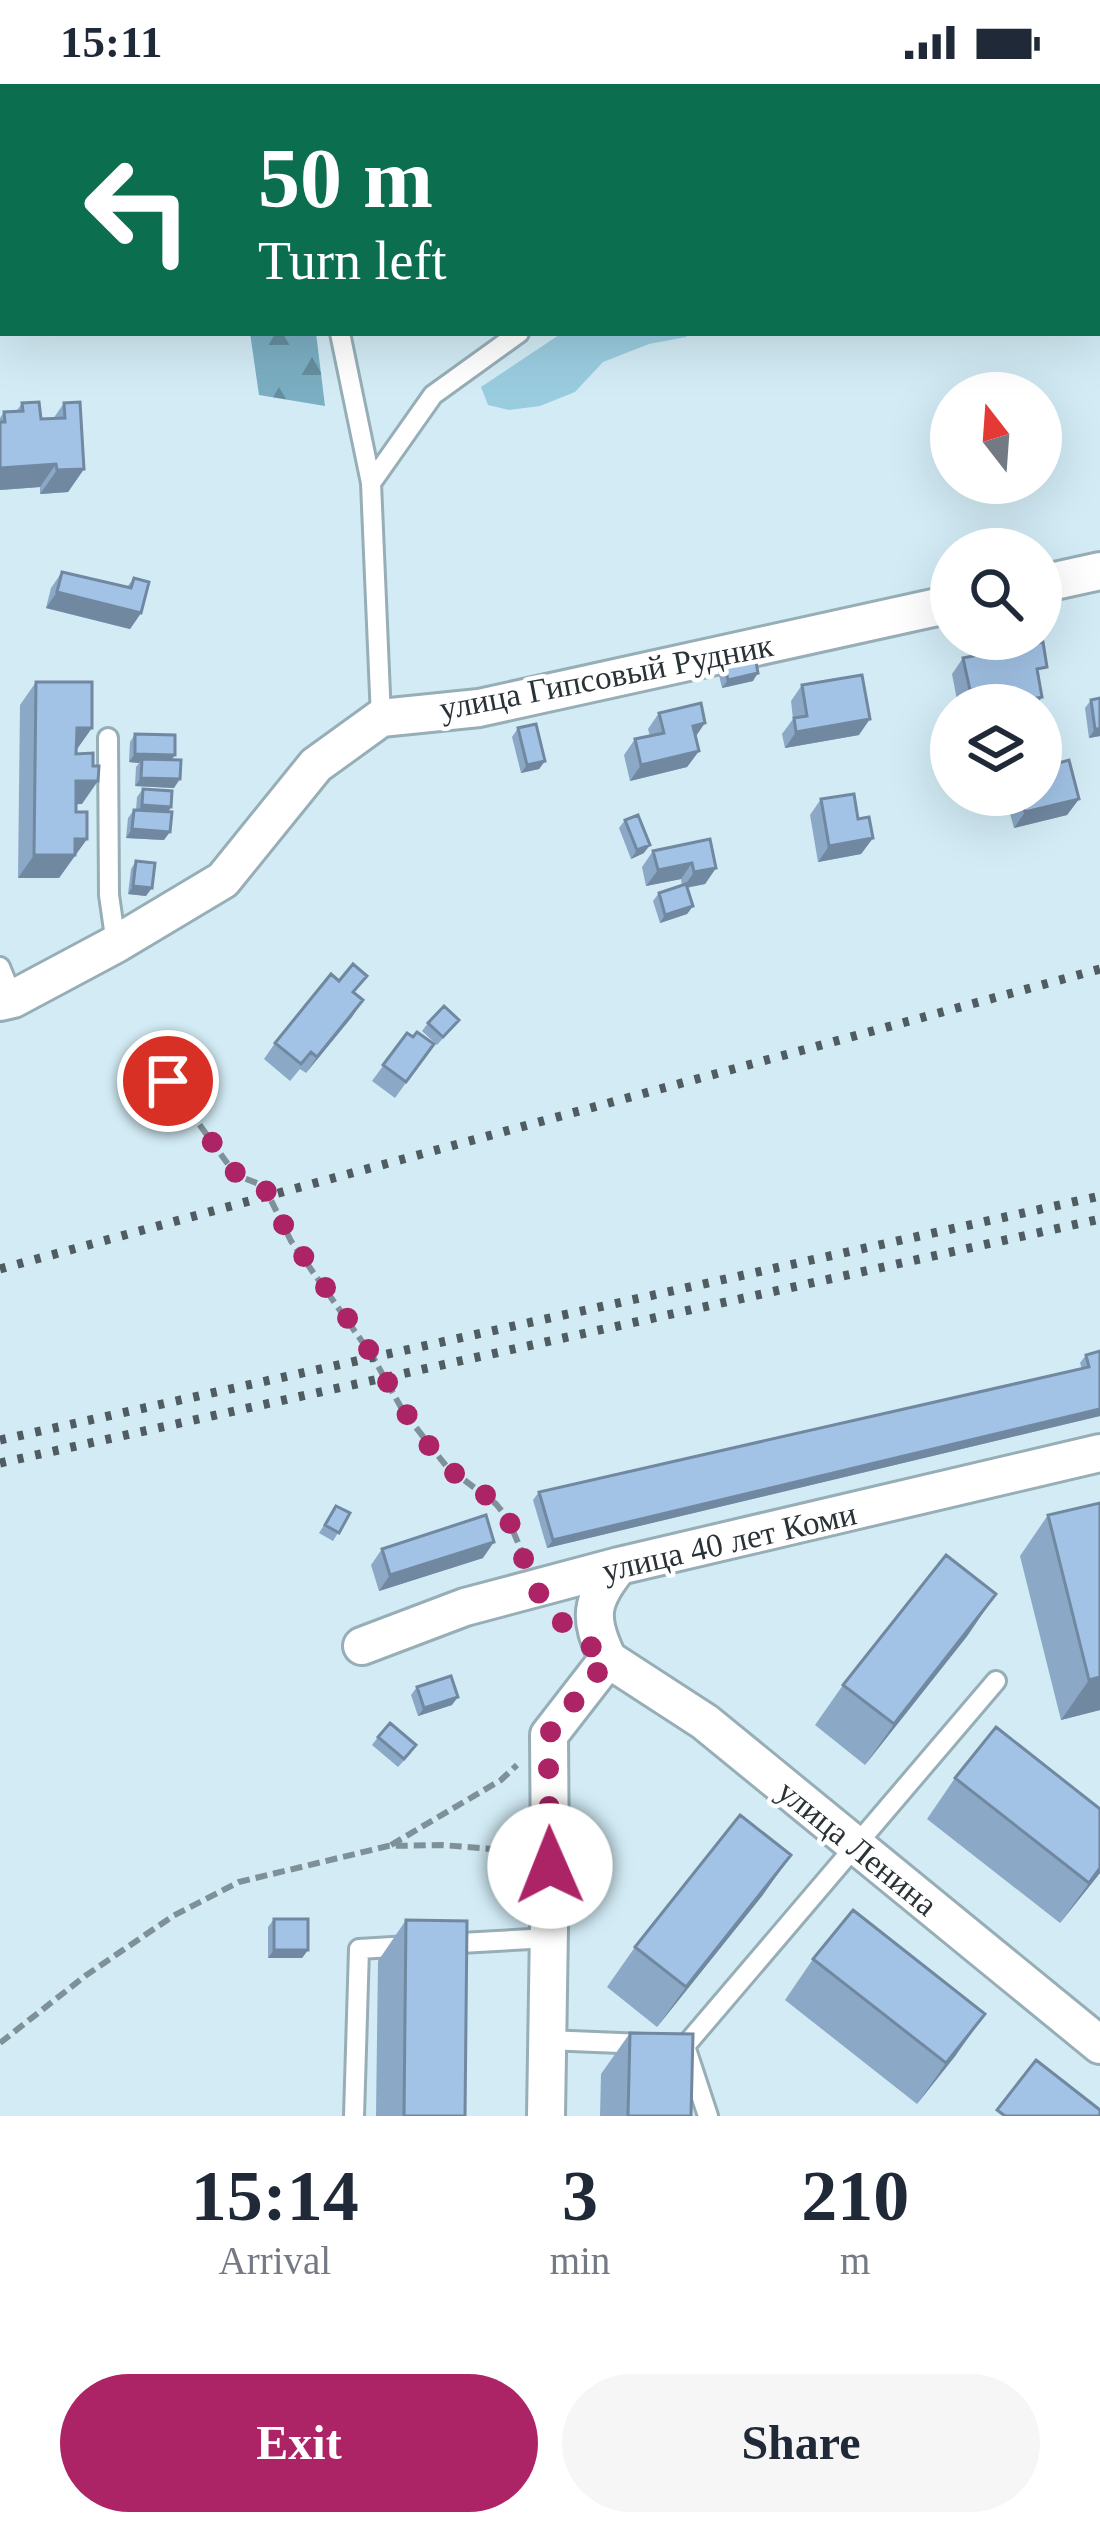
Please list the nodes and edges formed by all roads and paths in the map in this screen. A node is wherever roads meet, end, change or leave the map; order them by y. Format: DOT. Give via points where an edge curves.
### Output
graph roads {
  1 [pos="341,336"];
  2 [pos="515,336"];
  3 [pos="370,483"];
  4 [pos="1100,571"];
  5 [pos="1062,579"];
  6 [pos="930,609"];
  7 [pos="381,718"];
  8 [pos="108,738"];
  9 [pos="116,944"];
  10 [pos="4,989"];
  11 [pos="168,1081"];
  12 [pos="1100,1453"];
  13 [pos="620,1566"];
  14 [pos="536,1588"];
  15 [pos="362,1646"];
  16 [pos="608,1659"];
  17 [pos="996,1681"];
  18 [pos="548,1735"];
  19 [pos="388,1846"];
  20 [pos="857,1847"];
  21 [pos="550,1866"];
  22 [pos="549,1938"];
  23 [pos="547,2040"];
  24 [pos="0,2044"];
  25 [pos="1100,2045"];
  26 [pos="685,2046"];
  27 [pos="354,2116"];
  28 [pos="546,2116"];
  29 [pos="707,2116"];
  1 -- 3 [label="lane"];
  2 -- 3 [label="lane" via="433,395"];
  3 -- 7 [label="lane"];
  4 -- 5 [label="street"];
  6 -- 7 [label="street, улица Гипсовый Рудник" via="479,708"];
  7 -- 9 [label="street" via="316,765 223,880"];
  8 -- 9 [label="lane"];
  9 -- 10 [label="street"];
  11 -- 14 [label="path" via="230,1167 264,1186 403,1412 447,1467 508,1519"];
  12 -- 13 [label="street, улица 40 лет Коми"];
  13 -- 14 [label="street, улица 40 лет Коми"];
  13 -- 16 [label="street" via="594,1603"];
  14 -- 15 [label="street, улица 40 лет Коми"];
  16 -- 18 [label="street"];
  16 -- 20 [label="street, улица Ленина" via="706,1722"];
  17 -- 20 [label="lane"];
  18 -- 19 [label="path" via="501,1780"];
  18 -- 21 [label="street"];
  19 -- 21 [label="path" via="504,1850"];
  19 -- 24 [label="path" via="239,1882 173,1916"];
  20 -- 25 [label="street, улица Ленина"];
  20 -- 26 [label="lane"];
  21 -- 22 [label="street"];
  22 -- 23 [label="street"];
  22 -- 27 [label="lane" via="359,1949"];
  23 -- 26 [label="lane"];
  23 -- 28 [label="street"];
  26 -- 29 [label="lane"];
}
